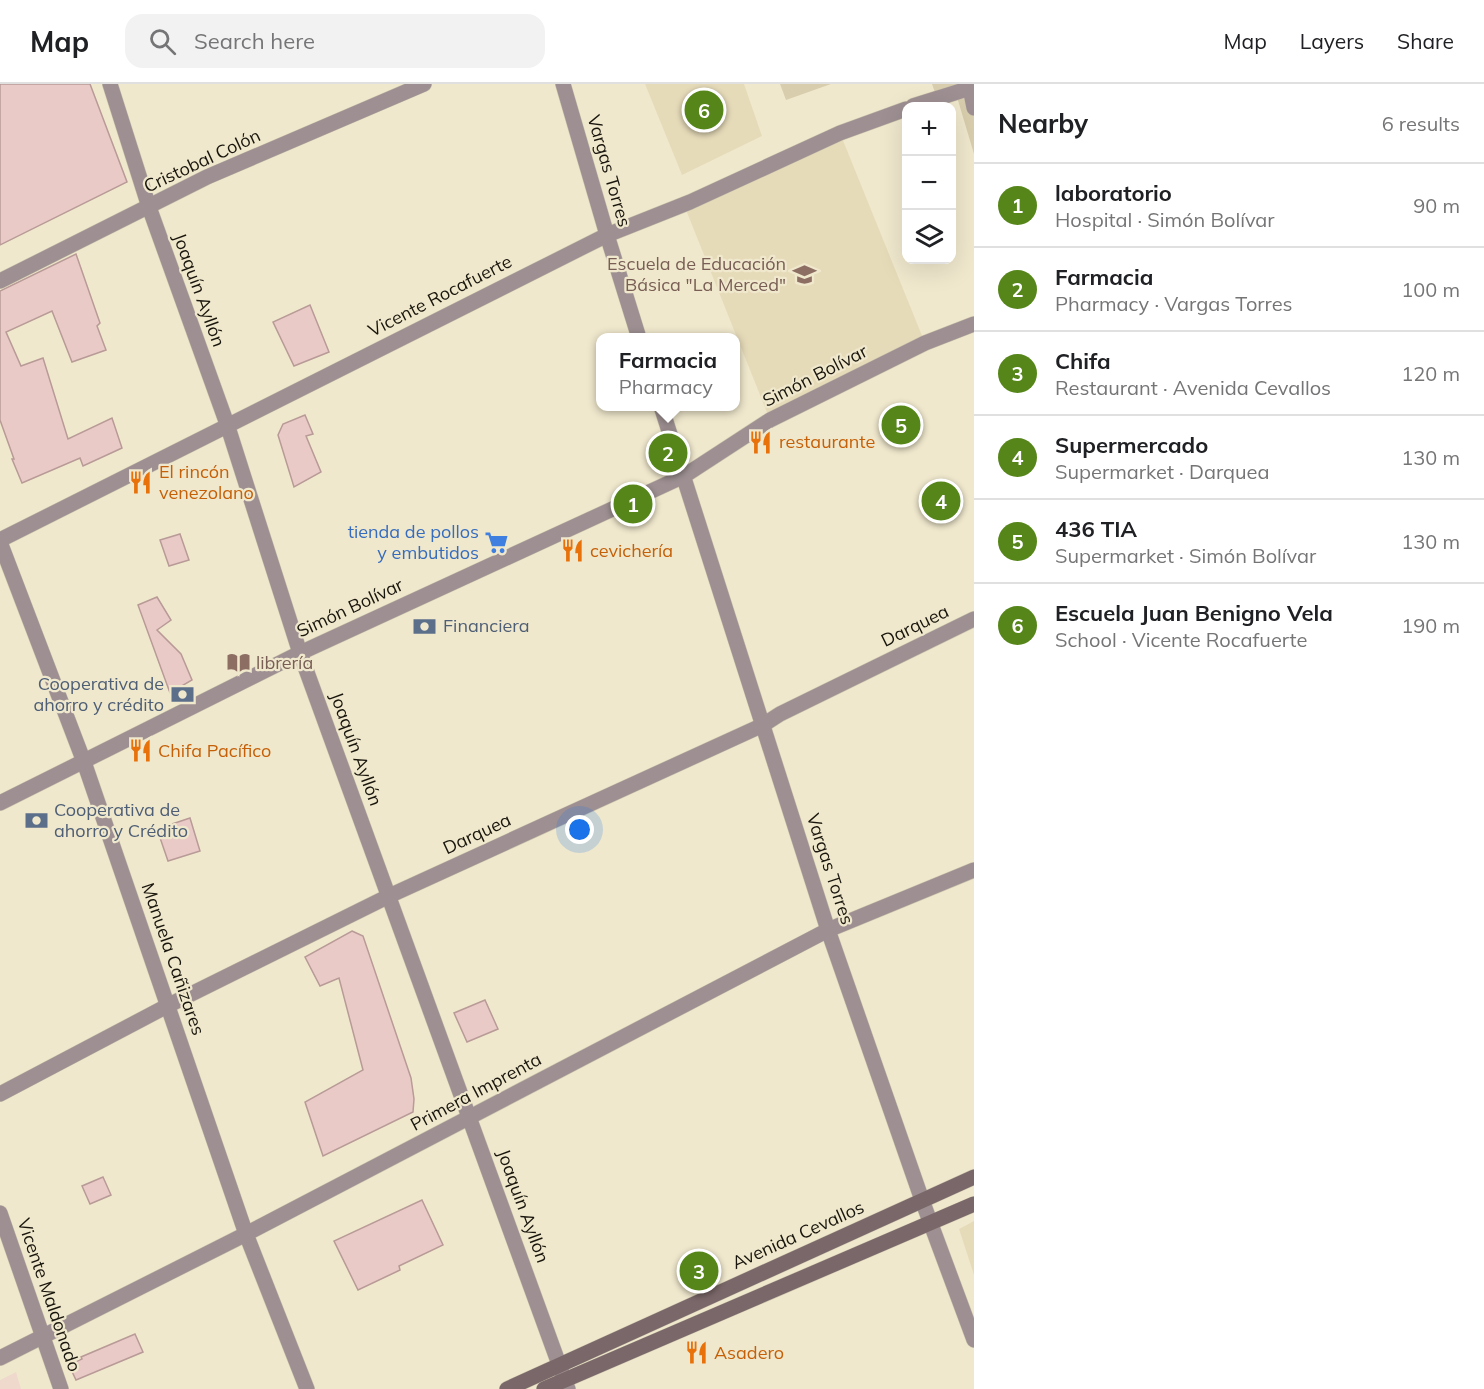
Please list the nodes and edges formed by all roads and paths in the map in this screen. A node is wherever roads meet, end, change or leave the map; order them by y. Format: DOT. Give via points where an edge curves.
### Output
graph roads {
  1 [pos="111,84"];
  2 [pos="424,84"];
  3 [pos="563,84"];
  4 [pos="926,102"];
  5 [pos="974,108"];
  6 [pos="902,110"];
  7 [pos="149,207"];
  8 [pos="607,235"];
  9 [pos="0,281"];
  10 [pos="974,324"];
  11 [pos="637,333"];
  12 [pos="664,411"];
  13 [pos="227,424"];
  14 [pos="684,476"];
  15 [pos="0,541"];
  16 [pos="974,619"];
  17 [pos="300,653"];
  18 [pos="763,725"];
  19 [pos="84,762"];
  20 [pos="0,803"];
  21 [pos="974,870"];
  22 [pos="389,896"];
  23 [pos="828,930"];
  24 [pos="169,1005"];
  25 [pos="0,1094"];
  26 [pos="470,1117"];
  27 [pos="974,1177"];
  28 [pos="922,1200"];
  29 [pos="974,1204"];
  30 [pos="0,1213"];
  31 [pos="931,1224"];
  32 [pos="246,1234"];
  33 [pos="42,1336"];
  34 [pos="974,1340"];
  35 [pos="0,1358"];
  36 [pos="560,1364"];
  37 [pos="567,1384"];
  38 [pos="61,1389"];
  39 [pos="307,1389"];
  40 [pos="507,1389"];
  41 [pos="544,1389"];
  1 -- 7 [label="street, Joaquín Ayllón"];
  2 -- 7 [label="street, Cristobal Colón" via="207,177"];
  3 -- 8 [label="street, Vargas Torres"];
  4 -- 5 [label="street" via="970,88"];
  6 -- 8 [label="street, Vicente Rocafuerte" via="840,133 690,202"];
  7 -- 9 [label="street, Cristobal Colón"];
  7 -- 13 [label="street, Joaquín Ayllón"];
  8 -- 11 [label="street, Vargas Torres"];
  8 -- 13 [label="street, Vicente Rocafuerte"];
  10 -- 14 [label="street, Simón Bolívar" via="925,343 770,420"];
  12 -- 14 [label="street, Vargas Torres"];
  13 -- 15 [label="street, Vicente Rocafuerte"];
  13 -- 17 [label="street, Joaquín Ayllón"];
  14 -- 17 [label="street, Simón Bolívar"];
  14 -- 18 [label="street, Vargas Torres"];
  15 -- 19 [label="street, Manuela Cañizares"];
  16 -- 18 [label="street, Darquea"];
  17 -- 19 [label="street, Simón Bolívar"];
  17 -- 22 [label="street, Joaquín Ayllón"];
  18 -- 22 [label="street, Darquea"];
  18 -- 23 [label="street, Vargas Torres"];
  19 -- 20 [label="street, Simón Bolívar"];
  19 -- 24 [label="street, Manuela Cañizares"];
  21 -- 23 [label="street, Primera Imprenta"];
  22 -- 24 [label="street, Darquea"];
  22 -- 26 [label="street, Joaquín Ayllón"];
  23 -- 26 [label="street, Primera Imprenta"];
  23 -- 28 [label="street, Vargas Torres"];
  24 -- 25 [label="street, Darquea"];
  24 -- 32 [label="street, Manuela Cañizares"];
  26 -- 32 [label="street, Primera Imprenta"];
  26 -- 36 [label="street, Joaquín Ayllón"];
  27 -- 28 [label="main road, Avenida Cevallos"];
  28 -- 31 [label="street, Vargas Torres"];
  28 -- 36 [label="main road, Avenida Cevallos"];
  29 -- 31 [label="main road"];
  30 -- 33 [label="street, Vicente Maldonado"];
  31 -- 34 [label="street, Vargas Torres"];
  31 -- 37 [label="main road"];
  32 -- 33 [label="street, Primera Imprenta"];
  32 -- 39 [label="street, Manuela Cañizares"];
  33 -- 35 [label="street, Primera Imprenta"];
  33 -- 38 [label="street, Vicente Maldonado"];
  36 -- 37 [label="street, Joaquín Ayllón"];
  36 -- 40 [label="main road, Avenida Cevallos"];
  37 -- 41 [label="main road"];
}
